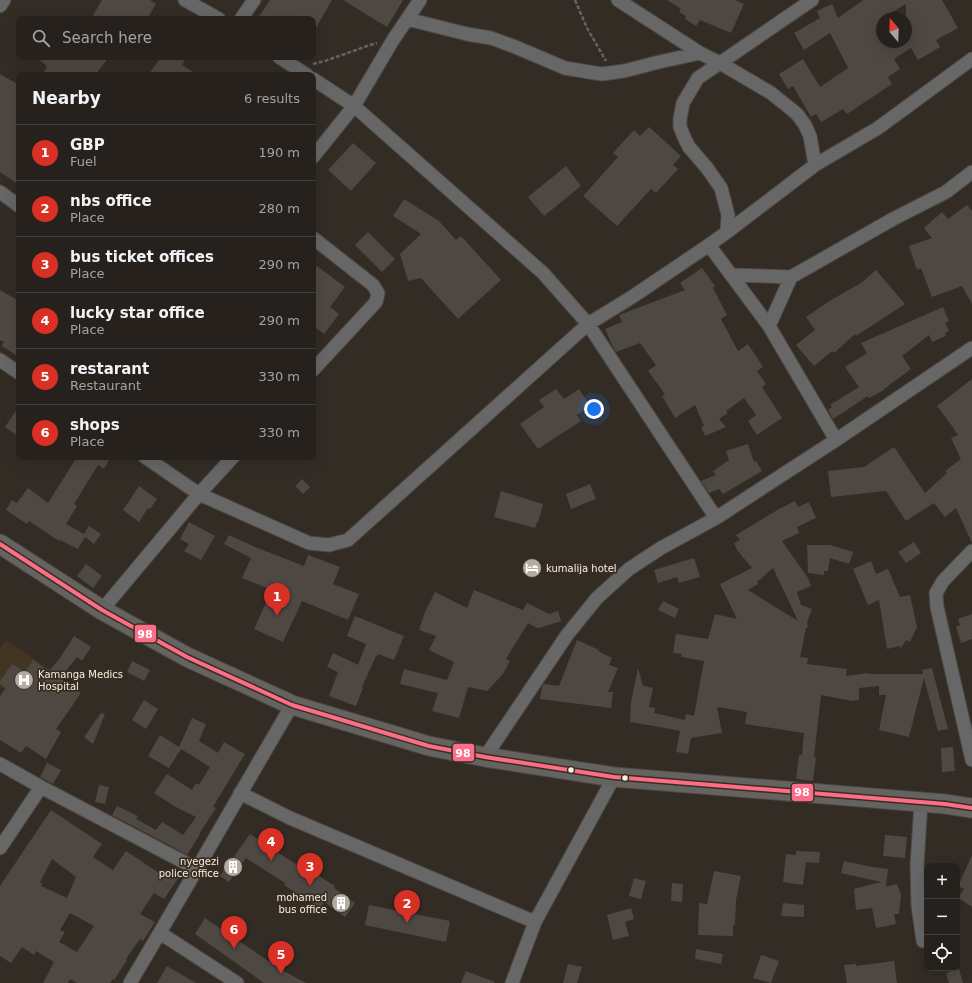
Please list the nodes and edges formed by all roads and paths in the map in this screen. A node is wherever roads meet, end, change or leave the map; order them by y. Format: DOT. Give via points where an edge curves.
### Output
graph roads {
  1 [pos="4,0"];
  2 [pos="185,0"];
  3 [pos="254,0"];
  4 [pos="420,0"];
  5 [pos="575,0"];
  6 [pos="618,0"];
  7 [pos="812,0"];
  8 [pos="0,6"];
  9 [pos="214,16"];
  10 [pos="243,16"];
  11 [pos="407,19"];
  12 [pos="393,40"];
  13 [pos="700,53"];
  14 [pos="284,60"];
  15 [pos="972,60"];
  16 [pos="720,63"];
  17 [pos="295,67"];
  18 [pos="302,72"];
  19 [pos="613,73"];
  20 [pos="316,81"];
  21 [pos="354,106"];
  22 [pos="316,153"];
  23 [pos="816,165"];
  24 [pos="972,172"];
  25 [pos="0,192"];
  26 [pos="16,204"];
  27 [pos="728,232"];
  28 [pos="316,240"];
  29 [pos="709,245"];
  30 [pos="731,275"];
  31 [pos="791,277"];
  32 [pos="588,324"];
  33 [pos="769,326"];
  34 [pos="972,348"];
  35 [pos="0,360"];
  36 [pos="316,367"];
  37 [pos="16,371"];
  38 [pos="836,440"];
  39 [pos="149,460"];
  40 [pos="230,460"];
  41 [pos="199,494"];
  42 [pos="716,518"];
  43 [pos="0,544"];
  44 [pos="972,551"];
  45 [pos="102,610"];
  46 [pos="292,705"];
  47 [pos="485,758"];
  48 [pos="972,760"];
  49 [pos="0,764"];
  50 [pos="614,777"];
  51 [pos="41,787"];
  52 [pos="240,793"];
  53 [pos="921,802"];
  54 [pos="972,808"];
  55 [pos="0,848"];
  56 [pos="196,869"];
  57 [pos="535,922"];
  58 [pos="160,933"];
  59 [pos="923,941"];
  60 [pos="130,983"];
  61 [pos="237,983"];
  62 [pos="512,983"];
  1 -- 8 [label="street"];
  2 -- 9 [label="street"];
  3 -- 10 [label="street"];
  4 -- 11 [label="street"];
  5 -- 19 [label="path" via="587,28"];
  6 -- 13 [label="street"];
  7 -- 16 [label="street"];
  11 -- 12 [label="street"];
  11 -- 19 [label="street" via="491,38 565,68 602,74"];
  12 -- 17 [label="path" via="370,45 319,63"];
  12 -- 21 [label="street"];
  13 -- 16 [label="street"];
  13 -- 19 [label="street"];
  14 -- 17 [label="street"];
  15 -- 23 [label="street" via="878,128"];
  16 -- 23 [label="street" via="797,114 810,136"];
  16 -- 27 [label="street" via="698,78 690,90 680,113 680,127 689,147 721,188 728,215"];
  17 -- 18 [label="street"];
  20 -- 21 [label="street"];
  21 -- 22 [label="street"];
  21 -- 32 [label="street" via="543,273"];
  23 -- 27 [label="street"];
  24 -- 31 [label="street" via="946,192"];
  25 -- 26 [label="street"];
  27 -- 29 [label="street"];
  28 -- 36 [label="street" via="373,285 378,294 376,302"];
  29 -- 30 [label="street"];
  29 -- 32 [label="street"];
  30 -- 31 [label="street"];
  30 -- 33 [label="street"];
  31 -- 33 [label="street"];
  32 -- 41 [label="street" via="348,540 329,545 309,543"];
  32 -- 42 [label="street"];
  33 -- 38 [label="street"];
  34 -- 38 [label="street"];
  35 -- 37 [label="street"];
  38 -- 42 [label="street"];
  39 -- 41 [label="street"];
  40 -- 41 [label="street"];
  41 -- 45 [label="street"];
  42 -- 47 [label="street" via="629,569 597,598 567,634"];
  43 -- 45 [label="highway"];
  44 -- 48 [label="street" via="943,581 936,593"];
  45 -- 46 [label="highway" via="187,658"];
  46 -- 47 [label="highway" via="429,746"];
  46 -- 52 [label="street"];
  47 -- 50 [label="highway"];
  49 -- 51 [label="street"];
  50 -- 53 [label="highway"];
  50 -- 57 [label="street"];
  51 -- 55 [label="street"];
  51 -- 56 [label="street"];
  52 -- 56 [label="street"];
  52 -- 57 [label="street" via="290,818"];
  53 -- 54 [label="highway"];
  53 -- 59 [label="street" via="917,865 918,906"];
  56 -- 58 [label="street"];
  57 -- 62 [label="street"];
  58 -- 60 [label="street"];
  58 -- 61 [label="street"];
}
